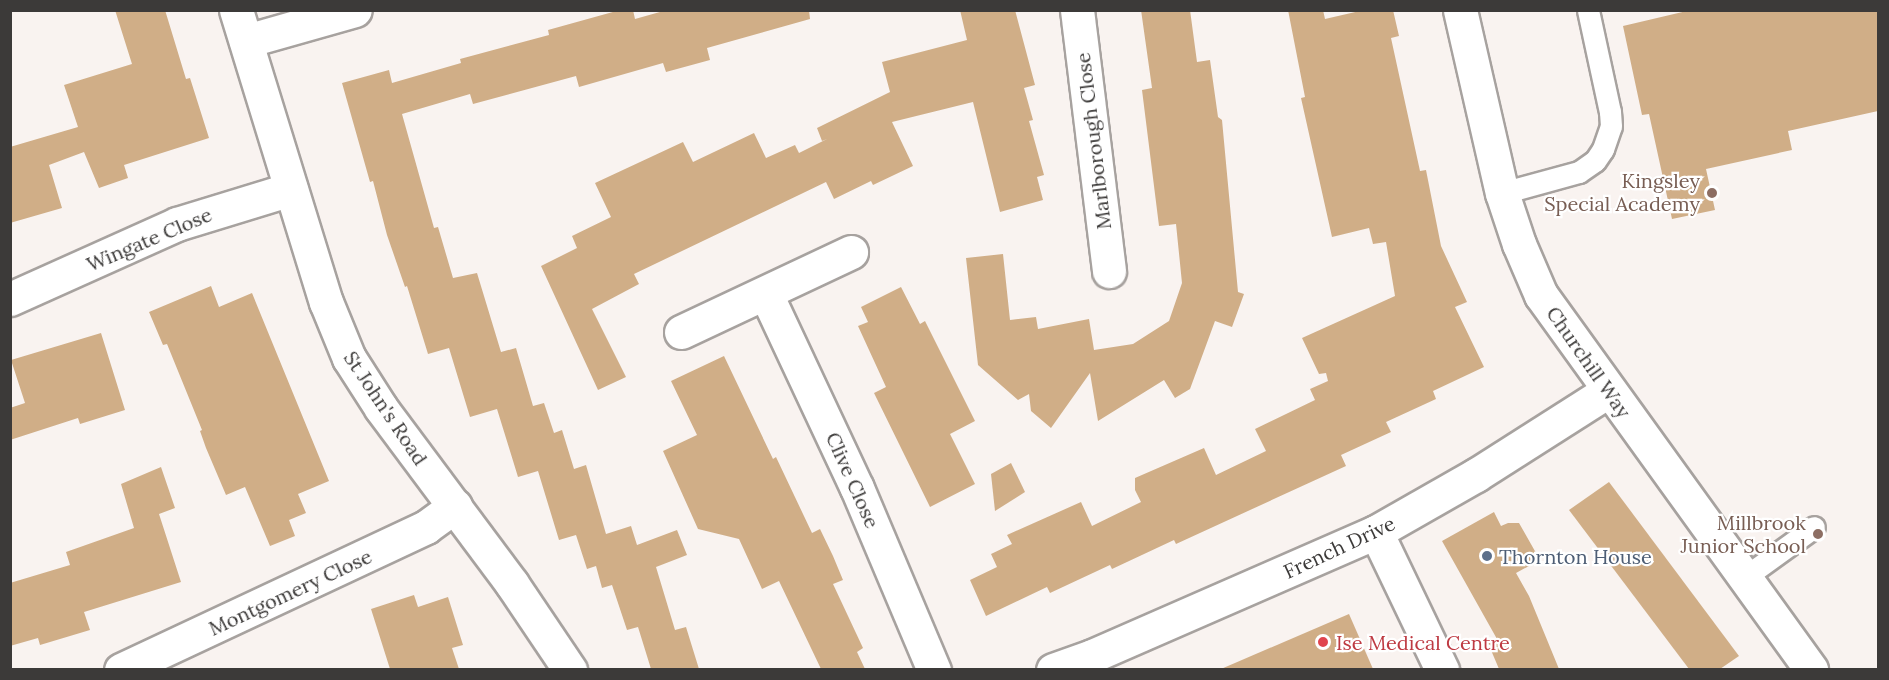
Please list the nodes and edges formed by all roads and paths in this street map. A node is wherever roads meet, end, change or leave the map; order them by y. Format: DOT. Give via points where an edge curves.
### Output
graph roads {
  1 [pos="355,10"];
  2 [pos="1077,10"];
  3 [pos="1460,10"];
  4 [pos="1588,10"];
  5 [pos="241,26"];
  6 [pos="291,189"];
  7 [pos="1502,193"];
  8 [pos="851,252"];
  9 [pos="1108,272"];
  10 [pos="766,294"];
  11 [pos="10,299"];
  12 [pos="681,332"];
  13 [pos="1608,391"];
  14 [pos="455,506"];
  15 [pos="1814,527"];
  16 [pos="1376,532"];
  17 [pos="1745,577"];
  18 [pos="1095,663"];
  19 [pos="121,669"];
  20 [pos="570,669"];
  21 [pos="934,669"];
  22 [pos="1053,669"];
  23 [pos="1442,669"];
  24 [pos="1811,669"];
  1 -- 5 [label="street"];
  2 -- 9 [label="street, Marlborough Close"];
  3 -- 7 [label="street, Churchill Way"];
  4 -- 7 [label="lane" via="1611,112 1603,149 1595,161 1579,172"];
  5 -- 6 [label="street, St John's Road"];
  6 -- 11 [label="street, Wingate Close" via="177,224"];
  6 -- 14 [label="street, St John's Road" via="326,302 349,358 381,408"];
  7 -- 13 [label="street, Churchill Way" via="1541,295"];
  8 -- 10 [label="street"];
  10 -- 12 [label="street"];
  10 -- 21 [label="street, Clive Close" via="857,488"];
  13 -- 16 [label="street, French Drive" via="1476,476"];
  13 -- 17 [label="street, Churchill Way"];
  14 -- 19 [label="street, Montgomery Close" via="426,527"];
  14 -- 20 [label="street, St John's Road"];
  15 -- 17 [label="lane"];
  16 -- 18 [label="street, French Drive"];
  16 -- 23 [label="street"];
  17 -- 24 [label="street, Churchill Way"];
  18 -- 22 [label="street, French Drive"];
}
